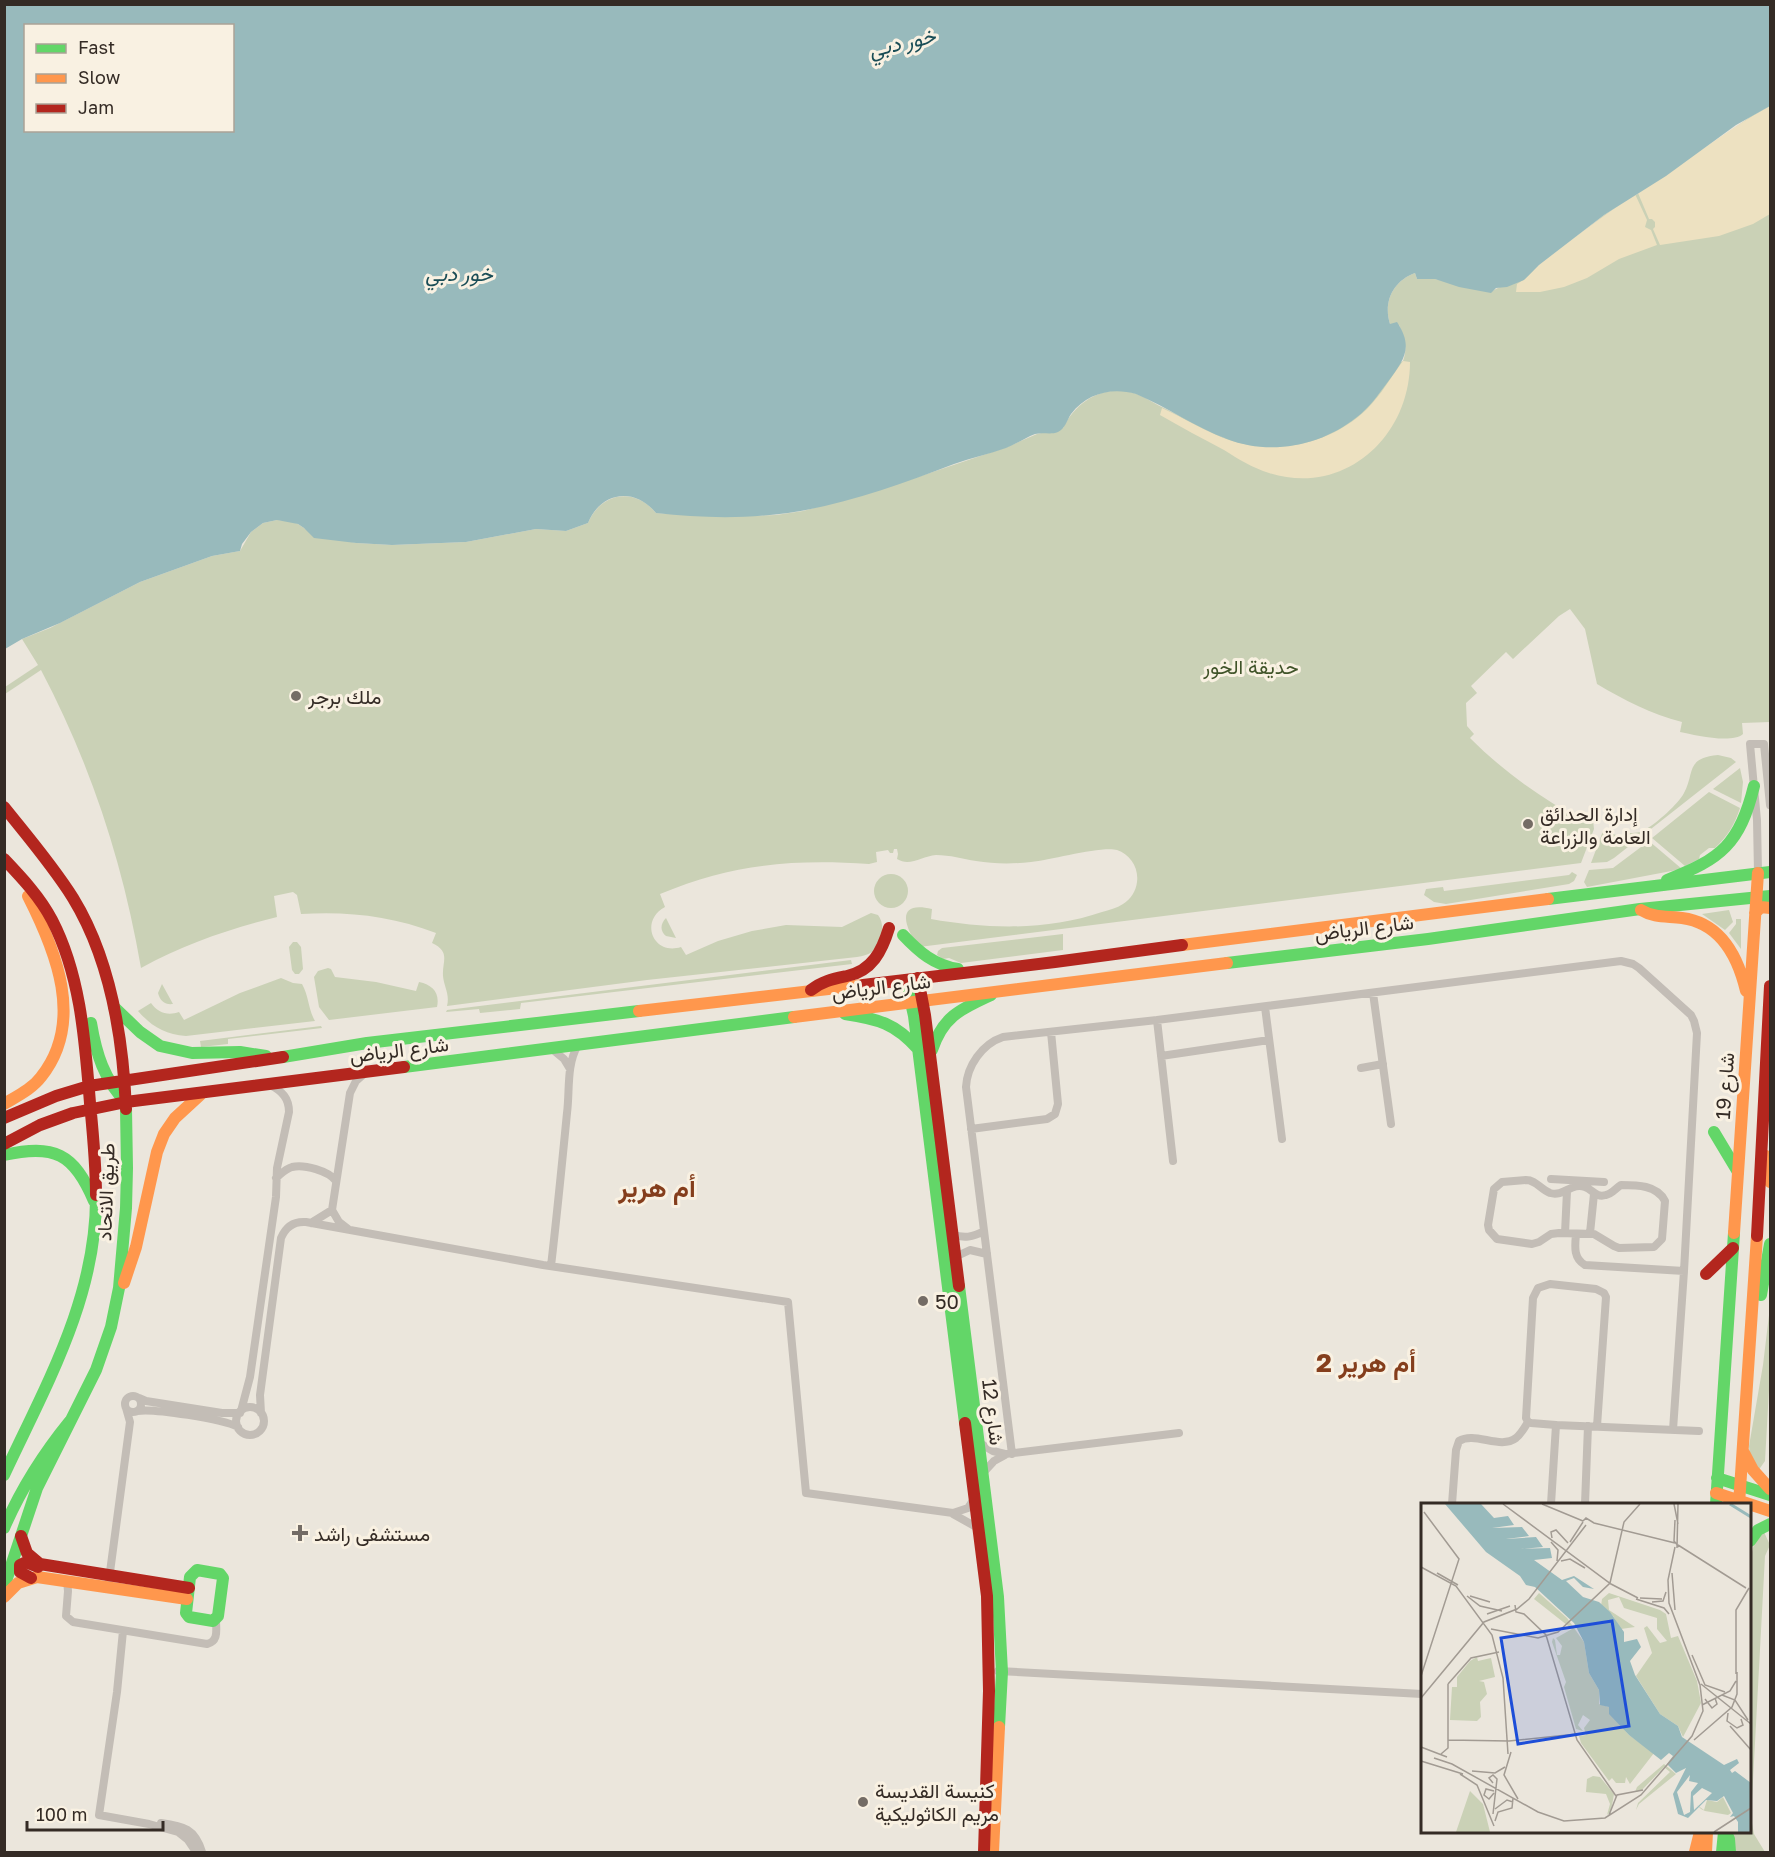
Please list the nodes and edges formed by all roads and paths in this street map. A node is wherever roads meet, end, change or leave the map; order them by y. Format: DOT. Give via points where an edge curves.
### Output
graph roads {
  1 [pos="1754,786"];
  2 [pos="1770,804"];
  3 [pos="4,807"];
  4 [pos="4,860"];
  5 [pos="15,871"];
  6 [pos="1764,873"];
  7 [pos="1645,888"];
  8 [pos="1770,896"];
  9 [pos="1756,897"];
  10 [pos="1770,908"];
  11 [pos="1640,909"];
  12 [pos="1755,913"];
  13 [pos="889,928"];
  14 [pos="903,935"];
  15 [pos="70,966"];
  16 [pos="977,971"];
  17 [pos="912,979"];
  18 [pos="1770,986"];
  19 [pos="810,991"];
  20 [pos="998,991"];
  21 [pos="1373,993"];
  22 [pos="916,1001"];
  23 [pos="114,1007"];
  24 [pos="1265,1007"];
  25 [pos="1749,1007"];
  26 [pos="1770,1007"];
  27 [pos="829,1012"];
  28 [pos="1157,1020"];
  29 [pos="1051,1032"];
  30 [pos="1269,1040"];
  31 [pos="578,1045"];
  32 [pos="552,1049"];
  33 [pos="924,1054"];
  34 [pos="1161,1056"];
  35 [pos="272,1059"];
  36 [pos="1383,1064"];
  37 [pos="1361,1068"];
  38 [pos="570,1069"];
  39 [pos="367,1072"];
  40 [pos="141,1077"];
  41 [pos="124,1080"];
  42 [pos="108,1082"];
  43 [pos="270,1085"];
  44 [pos="89,1086"];
  45 [pos="69,1090"];
  46 [pos="201,1094"];
  47 [pos="148,1100"];
  48 [pos="126,1102"];
  49 [pos="4,1104"];
  50 [pos="90,1108"];
  51 [pos="73,1113"];
  52 [pos="4,1118"];
  53 [pos="1391,1124"];
  54 [pos="971,1128"];
  55 [pos="1714,1132"];
  56 [pos="1282,1139"];
  57 [pos="4,1144"];
  58 [pos="1762,1151"];
  59 [pos="4,1155"];
  60 [pos="1173,1161"];
  61 [pos="1738,1172"];
  62 [pos="276,1179"];
  63 [pos="1551,1179"];
  64 [pos="336,1181"];
  65 [pos="1604,1182"];
  66 [pos="1770,1182"];
  67 [pos="1581,1184"];
  68 [pos="1567,1191"];
  69 [pos="1594,1194"];
  70 [pos="332,1210"];
  71 [pos="96,1213"];
  72 [pos="311,1223"];
  73 [pos="350,1230"];
  74 [pos="984,1231"];
  75 [pos="1565,1233"];
  76 [pos="1590,1233"];
  77 [pos="952,1234"];
  78 [pos="1576,1234"];
  79 [pos="1770,1244"];
  80 [pos="1733,1248"];
  81 [pos="987,1254"];
  82 [pos="955,1257"];
  83 [pos="551,1266"];
  84 [pos="1684,1272"];
  85 [pos="1706,1274"];
  86 [pos="118,1304"];
  87 [pos="1753,1316"];
  88 [pos="139,1398"];
  89 [pos="126,1408"];
  90 [pos="136,1411"];
  91 [pos="240,1412"];
  92 [pos="261,1413"];
  93 [pos="70,1421"];
  94 [pos="130,1422"];
  95 [pos="1528,1422"];
  96 [pos="1556,1425"];
  97 [pos="1592,1426"];
  98 [pos="238,1427"];
  99 [pos="1673,1430"];
  100 [pos="1699,1431"];
  101 [pos="1179,1433"];
  102 [pos="978,1442"];
  103 [pos="1742,1449"];
  104 [pos="1009,1454"];
  105 [pos="975,1459"];
  106 [pos="5,1474"];
  107 [pos="982,1474"];
  108 [pos="1717,1478"];
  109 [pos="1740,1485"];
  110 [pos="1770,1489"];
  111 [pos="1770,1495"];
  112 [pos="974,1499"];
  113 [pos="1716,1499"];
  114 [pos="1452,1503"];
  115 [pos="1551,1503"];
  116 [pos="1585,1503"];
  117 [pos="1739,1503"];
  118 [pos="1751,1506"];
  119 [pos="1770,1510"];
  120 [pos="953,1513"];
  121 [pos="1770,1524"];
  122 [pos="4,1528"];
  123 [pos="978,1528"];
  124 [pos="21,1536"];
  125 [pos="1751,1538"];
  126 [pos="47,1566"];
  127 [pos="31,1578"];
  128 [pos="67,1581"];
  129 [pos="109,1581"];
  130 [pos="4,1587"];
  131 [pos="188,1594"];
  132 [pos="4,1597"];
  133 [pos="216,1620"];
  134 [pos="123,1631"];
  135 [pos="995,1671"];
  136 [pos="1421,1694"];
  137 [pos="149,1824"];
  138 [pos="1700,1833"];
  139 [pos="1707,1833"];
  140 [pos="1725,1833"];
  141 [pos="1726,1833"];
  142 [pos="196,1852"];
  143 [pos="202,1852"];
  144 [pos="984,1852"];
  145 [pos="993,1852"];
  146 [pos="1695,1852"];
  147 [pos="1706,1852"];
  148 [pos="1722,1852"];
  149 [pos="1730,1852"];
  1 -- 2 [label="street, شارع 19" via="1750,744 1764,744"];
  1 -- 6 [label="street, شارع 19"];
  1 -- 7 [label="main road" via="1740,829 1719,855 1700,867"];
  3 -- 23 [label="main road, طريق الاتحاد" via="55,872 91,933"];
  4 -- 5 [label="main road, طريق الاتحاد"];
  5 -- 15 [label="main road, طريق الاتحاد" via="43,906"];
  5 -- 49 [label="main road" via="53,954 63,990 64,1020 58,1048 43,1074"];
  6 -- 7 [label="main road, شارع الرياض"];
  6 -- 9 [label="main road, شارع 19"];
  7 -- 16 [label="main road, شارع الرياض"];
  8 -- 9 [label="main road, شارع الرياض"];
  9 -- 11 [label="main road, شارع الرياض"];
  9 -- 12 [label="main road, شارع 19"];
  10 -- 12 [label="main road" via="1761,907"];
  11 -- 20 [label="main road, شارع الرياض"];
  11 -- 25 [label="main road" via="1653,916 1696,921 1722,937 1741,970"];
  12 -- 25 [label="main road, شارع 19"];
  13 -- 19 [label="main road" via="882,950 870,965 858,973 826,980"];
  14 -- 16 [label="main road" via="931,962"];
  15 -- 42 [label="main road" via="86,999 97,1056"];
  15 -- 44 [label="main road, طريق الاتحاد" via="85,1035"];
  16 -- 17 [label="main road, شارع الرياض"];
  17 -- 19 [label="main road, شارع الرياض"];
  17 -- 22 [label="main road, شارع 12"];
  17 -- 22 [label="main road" via="924,993"];
  18 -- 26 [label="main road, شارع 19"];
  19 -- 35 [label="main road, شارع الرياض" via="367,1043"];
  20 -- 22 [label="main road, شارع الرياض"];
  20 -- 33 [label="main road" via="945,1021"];
  21 -- 24 [label="street"];
  21 -- 36 [label="street"];
  21 -- 84 [label="street" via="1621,961 1638,968 1696,1026"];
  22 -- 27 [label="main road, شارع الرياض"];
  22 -- 33 [label="main road, شارع 12" via="914,1016"];
  23 -- 35 [label="main road" via="149,1039 167,1048 192,1053 240,1052"];
  23 -- 41 [label="main road, طريق الاتحاد"];
  24 -- 28 [label="street"];
  24 -- 30 [label="street"];
  25 -- 61 [label="main road, شارع 19"];
  26 -- 58 [label="main road, شارع 19"];
  27 -- 31 [label="main road, شارع الرياض"];
  27 -- 33 [label="main road" via="884,1021 902,1031"];
  28 -- 29 [label="street"];
  28 -- 34 [label="street"];
  29 -- 54 [label="street" via="998,1039 974,1061 967,1073 966,1087"];
  29 -- 54 [label="street" via="1058,1104 1055,1114 1047,1119"];
  30 -- 34 [label="street"];
  30 -- 56 [label="street"];
  31 -- 32 [label="main road, شارع الرياض"];
  31 -- 38 [label="street"];
  32 -- 38 [label="street"];
  32 -- 39 [label="main road, شارع الرياض"];
  33 -- 77 [label="main road, شارع 12"];
  33 -- 105 [label="main road, شارع 12"];
  34 -- 60 [label="street"];
  35 -- 40 [label="main road, شارع الرياض"];
  36 -- 37 [label="street"];
  36 -- 53 [label="street"];
  38 -- 83 [label="street"];
  39 -- 43 [label="main road, شارع الرياض"];
  39 -- 64 [label="street" via="350,1093"];
  40 -- 41 [label="main road, شارع الرياض"];
  40 -- 47 [label="main road" via="137,1090"];
  41 -- 42 [label="main road, شارع الرياض"];
  41 -- 48 [label="main road, طريق الاتحاد"];
  42 -- 44 [label="main road, شارع الرياض"];
  42 -- 48 [label="main road"];
  43 -- 46 [label="main road, شارع الرياض"];
  43 -- 62 [label="street" via="285,1095 289,1106"];
  44 -- 45 [label="main road, شارع الرياض"];
  44 -- 50 [label="main road, طريق الاتحاد"];
  45 -- 51 [label="main road" via="77,1101"];
  45 -- 52 [label="main road, شارع الرياض"];
  46 -- 47 [label="main road, شارع الرياض"];
  46 -- 86 [label="main road" via="164,1134"];
  47 -- 48 [label="main road, شارع الرياض"];
  48 -- 50 [label="main road, شارع الرياض"];
  48 -- 86 [label="main road, طريق الاتحاد" via="127,1190"];
  50 -- 51 [label="main road, شارع الرياض"];
  50 -- 71 [label="main road, طريق الاتحاد"];
  51 -- 57 [label="main road, شارع الرياض"];
  54 -- 74 [label="street"];
  55 -- 61 [label="main road"];
  58 -- 66 [label="main road" via="1768,1162"];
  58 -- 87 [label="main road, شارع 19"];
  59 -- 71 [label="main road" via="36,1149 63,1155 89,1187"];
  61 -- 80 [label="main road, شارع 19"];
  62 -- 64 [label="street" via="285,1170 297,1167 327,1173"];
  62 -- 91 [label="street" via="257,1330"];
  63 -- 67 [label="street"];
  64 -- 70 [label="street"];
  65 -- 67 [label="street"];
  67 -- 68 [label="street"];
  67 -- 69 [label="street"];
  68 -- 75 [label="street"];
  68 -- 75 [label="street" via="1552,1193 1528,1179 1502,1182 1492,1194 1488,1225 1497,1239 1528,1244"];
  69 -- 76 [label="street"];
  69 -- 76 [label="street" via="1606,1196 1621,1185 1658,1191 1665,1201 1663,1234 1659,1244 1649,1248 1614,1246"];
  70 -- 72 [label="street"];
  70 -- 73 [label="street"];
  71 -- 106 [label="main road, طريق الاتحاد" via="90,1260 72,1326"];
  72 -- 73 [label="street"];
  72 -- 92 [label="street" via="293,1223 281,1238 260,1395"];
  73 -- 83 [label="street"];
  74 -- 77 [label="street" via="969,1237"];
  74 -- 81 [label="street"];
  75 -- 78 [label="street"];
  76 -- 78 [label="street"];
  77 -- 82 [label="main road, شارع 12"];
  78 -- 84 [label="street" via="1576,1256 1585,1265"];
  79 -- 87 [label="main road" via="1761,1300"];
  80 -- 85 [label="main road"];
  80 -- 108 [label="main road, شارع 19"];
  81 -- 82 [label="street" via="970,1250"];
  81 -- 104 [label="street"];
  82 -- 102 [label="main road, شارع 12"];
  83 -- 120 [label="street" via="788,1302 806,1493"];
  84 -- 99 [label="street"];
  86 -- 93 [label="main road, طريق الاتحاد" via="94,1376"];
  87 -- 103 [label="main road, شارع 19"];
  88 -- 89 [label="street" via="128,1398"];
  88 -- 90 [label="street" via="141,1404"];
  88 -- 91 [label="street" via="222,1413"];
  89 -- 90 [label="street"];
  89 -- 94 [label="street"];
  90 -- 94 [label="street"];
  90 -- 98 [label="street" via="152,1410"];
  91 -- 92 [label="street" via="254,1408"];
  91 -- 98 [label="street"];
  92 -- 98 [label="street" via="264,1422 258,1433 244,1434"];
  93 -- 122 [label="main road" via="37,1464"];
  93 -- 124 [label="main road, طريق الاتحاد" via="37,1487"];
  94 -- 129 [label="street"];
  95 -- 96 [label="street"];
  95 -- 97 [label="street" via="1533,1299 1538,1287 1550,1284 1596,1289 1606,1297"];
  95 -- 114 [label="street" via="1510,1441 1459,1441"];
  96 -- 97 [label="street"];
  96 -- 115 [label="street"];
  97 -- 99 [label="street"];
  97 -- 116 [label="street"];
  99 -- 100 [label="street"];
  101 -- 104 [label="street"];
  102 -- 104 [label="street"];
  102 -- 105 [label="main road, شارع 12"];
  103 -- 109 [label="main road, شارع 19"];
  103 -- 110 [label="main road" via="1753,1470"];
  104 -- 107 [label="street" via="994,1461"];
  105 -- 107 [label="main road, شارع 12"];
  105 -- 112 [label="main road, شارع 12"];
  107 -- 135 [label="main road, شارع 12" via="1000,1623"];
  108 -- 109 [label="main road"];
  108 -- 113 [label="main road, شارع 19"];
  109 -- 111 [label="main road"];
  109 -- 117 [label="main road, شارع 19"];
  112 -- 120 [label="street" via="965,1511"];
  112 -- 123 [label="main road, شارع 12"];
  113 -- 117 [label="main road"];
  118 -- 119 [label="main road"];
  120 -- 123 [label="street"];
  121 -- 125 [label="main road" via="1762,1526"];
  123 -- 135 [label="main road, شارع 12"];
  124 -- 126 [label="main road" via="26,1553"];
  124 -- 130 [label="main road, طريق الاتحاد"];
  126 -- 127 [label="main road" via="23,1563 20,1572"];
  126 -- 129 [label="main road"];
  127 -- 128 [label="main road"];
  127 -- 132 [label="main road" via="17,1584"];
  128 -- 129 [label="main road"];
  128 -- 134 [label="street" via="68,1619"];
  129 -- 131 [label="main road"];
  131 -- 133 [label="main road" via="185,1611 189,1617"];
  131 -- 133 [label="main road" via="192,1574 197,1570 222,1576"];
  133 -- 134 [label="street" via="216,1637 207,1644"];
  134 -- 137 [label="street" via="99,1815"];
  135 -- 136 [label="street"];
  135 -- 144 [label="main road, شارع 12"];
  135 -- 145 [label="main road, شارع 12"];
  137 -- 142 [label="street" via="178,1832"];
  137 -- 143 [label="street" via="161,1822 187,1829 198,1840"];
  138 -- 146 [label="main road"];
  139 -- 147 [label="main road"];
  140 -- 148 [label="main road"];
  141 -- 149 [label="main road"];
}
